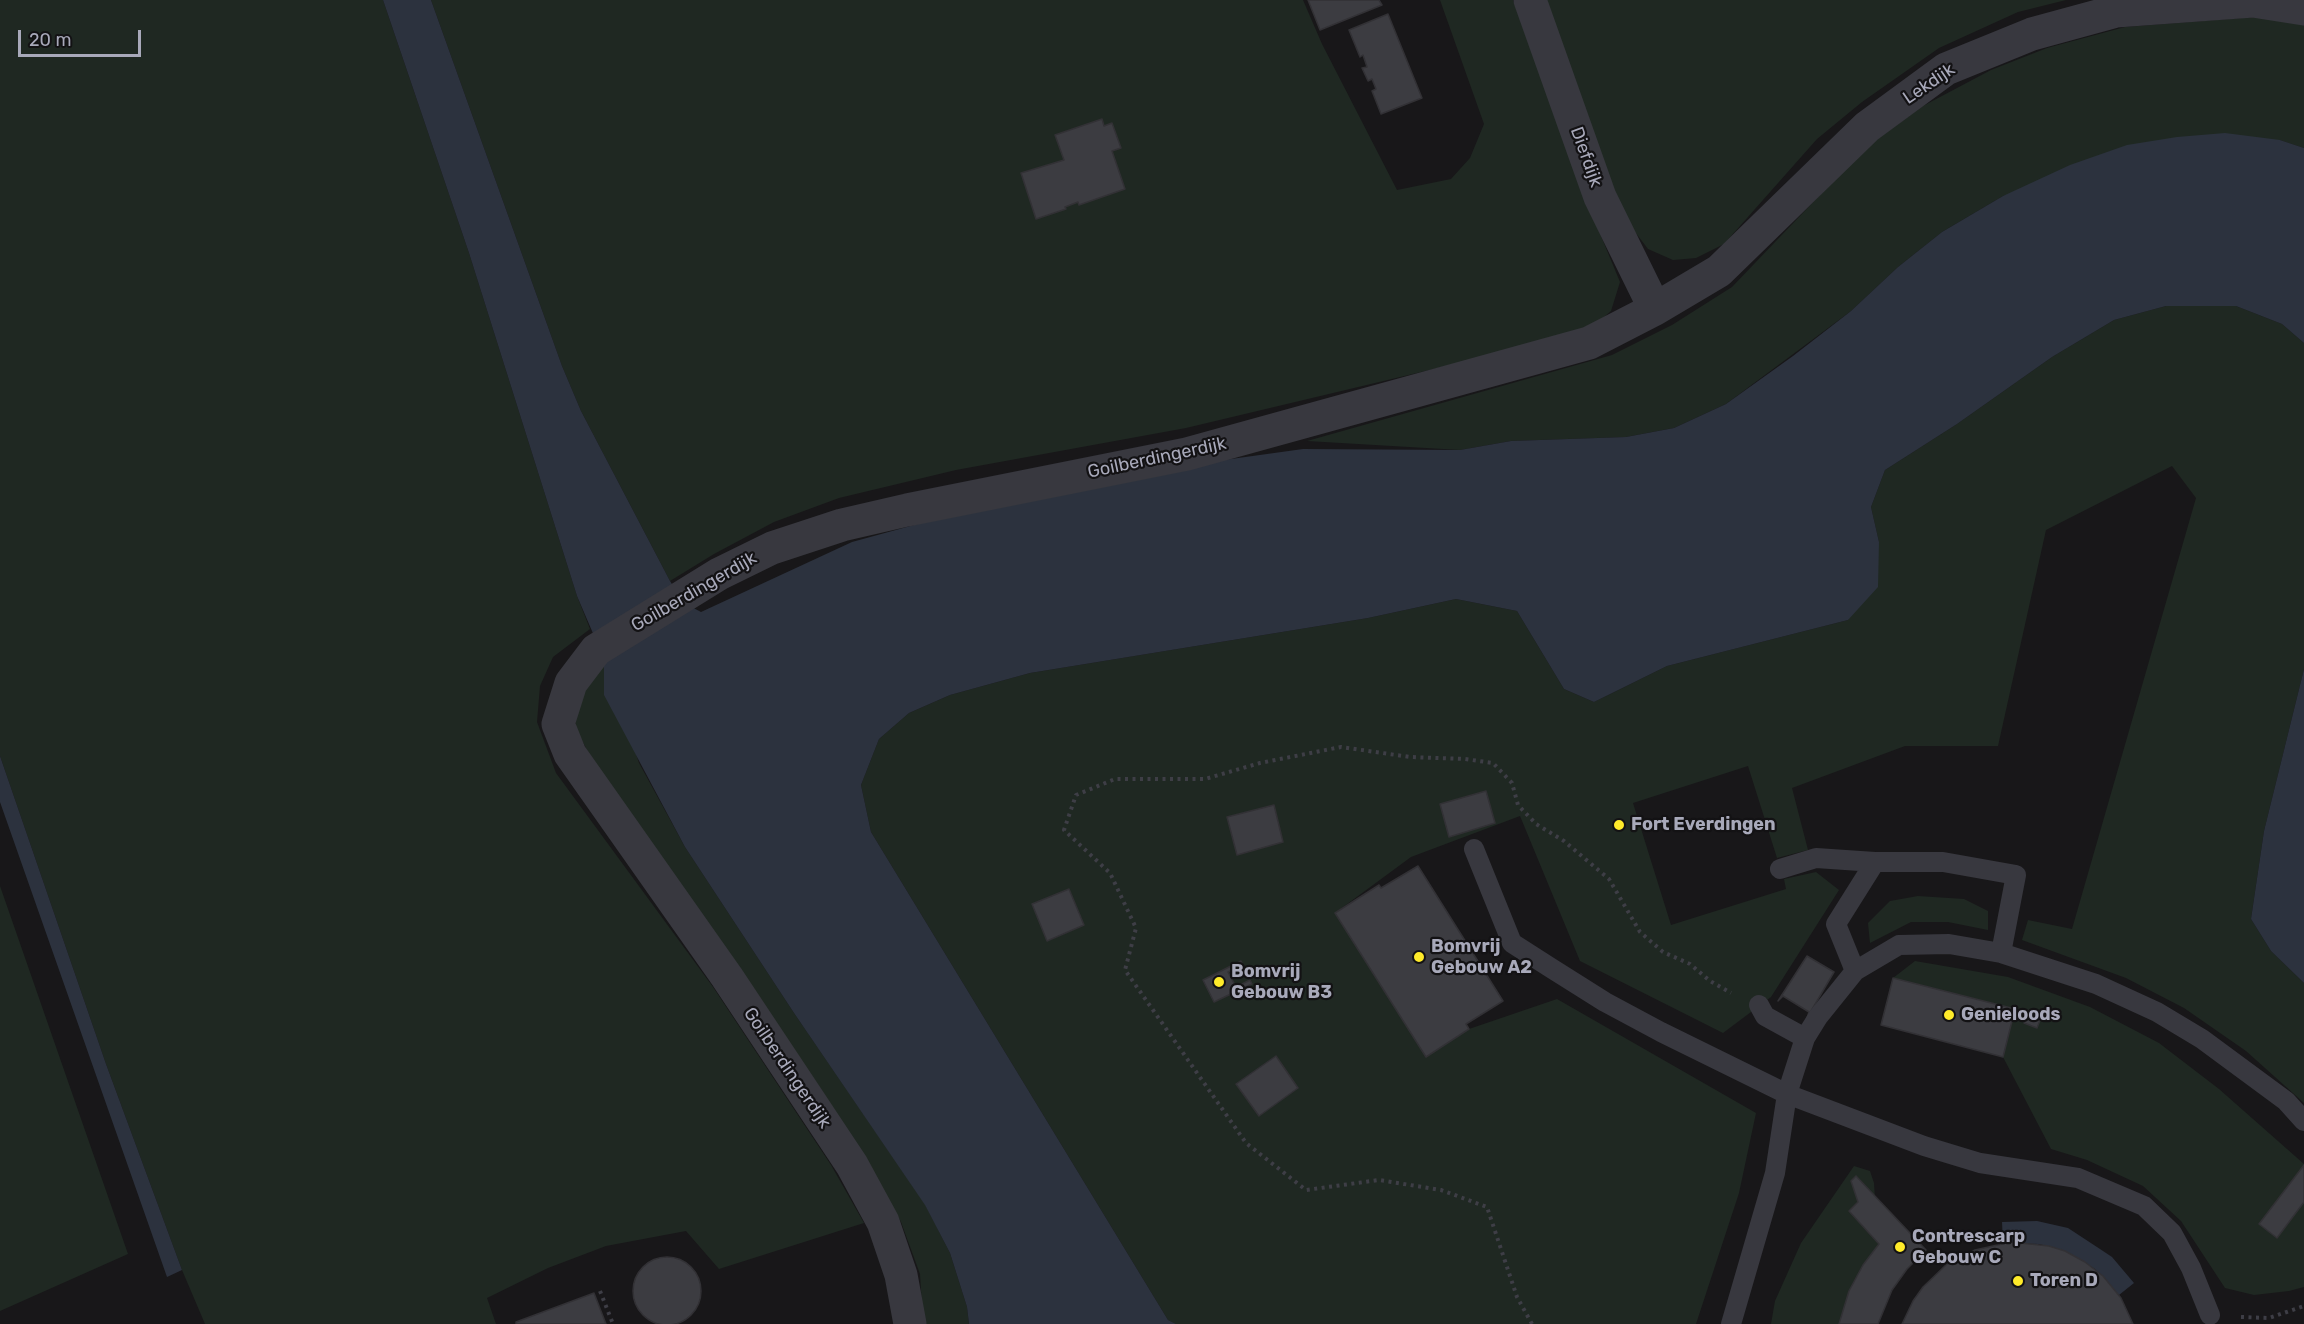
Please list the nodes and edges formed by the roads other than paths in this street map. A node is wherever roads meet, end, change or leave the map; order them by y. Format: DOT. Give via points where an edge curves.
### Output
graph roads {
  1 [pos="1530,0"];
  2 [pos="2304,9"];
  3 [pos="1655,309"];
  4 [pos="1474,849"];
  5 [pos="1875,862"];
  6 [pos="1780,868"];
  7 [pos="2001,953"];
  8 [pos="1855,970"];
  9 [pos="1759,1005"];
  10 [pos="1805,1038"];
  11 [pos="1787,1094"];
  12 [pos="2304,1121"];
  13 [pos="2210,1315"];
  14 [pos="910,1324"];
  15 [pos="1731,1324"];
  1 -- 3 [label="street, Diefdijk" via="1600,196"];
  2 -- 3 [label="street, Lekdijk" via="2253,1 2116,10 2032,34 1946,69 1867,127 1719,271"];
  3 -- 14 [label="street, Goilberdingerdijk" via="1589,344 1187,454 907,510 842,525 772,548 692,589 596,650 571,683 558,724 570,754 727,977 852,1165 883,1222 901,1275"];
  4 -- 11 [label="lane" via="1512,943 1605,1002"];
  5 -- 6 [label="lane" via="1816,858"];
  5 -- 7 [label="lane" via="1943,862 2016,875"];
  5 -- 8 [label="lane" via="1836,924"];
  7 -- 8 [label="lane" via="1949,944 1899,945"];
  7 -- 12 [label="lane" via="2096,984 2157,1012 2247,1071 2286,1101"];
  8 -- 10 [label="lane"];
  9 -- 10 [label="lane" via="1766,1016"];
  10 -- 11 [label="lane"];
  11 -- 13 [label="lane" via="1924,1146 1980,1163 2078,1178 2144,1206 2172,1233"];
  11 -- 15 [label="lane" via="1775,1173"];
}
